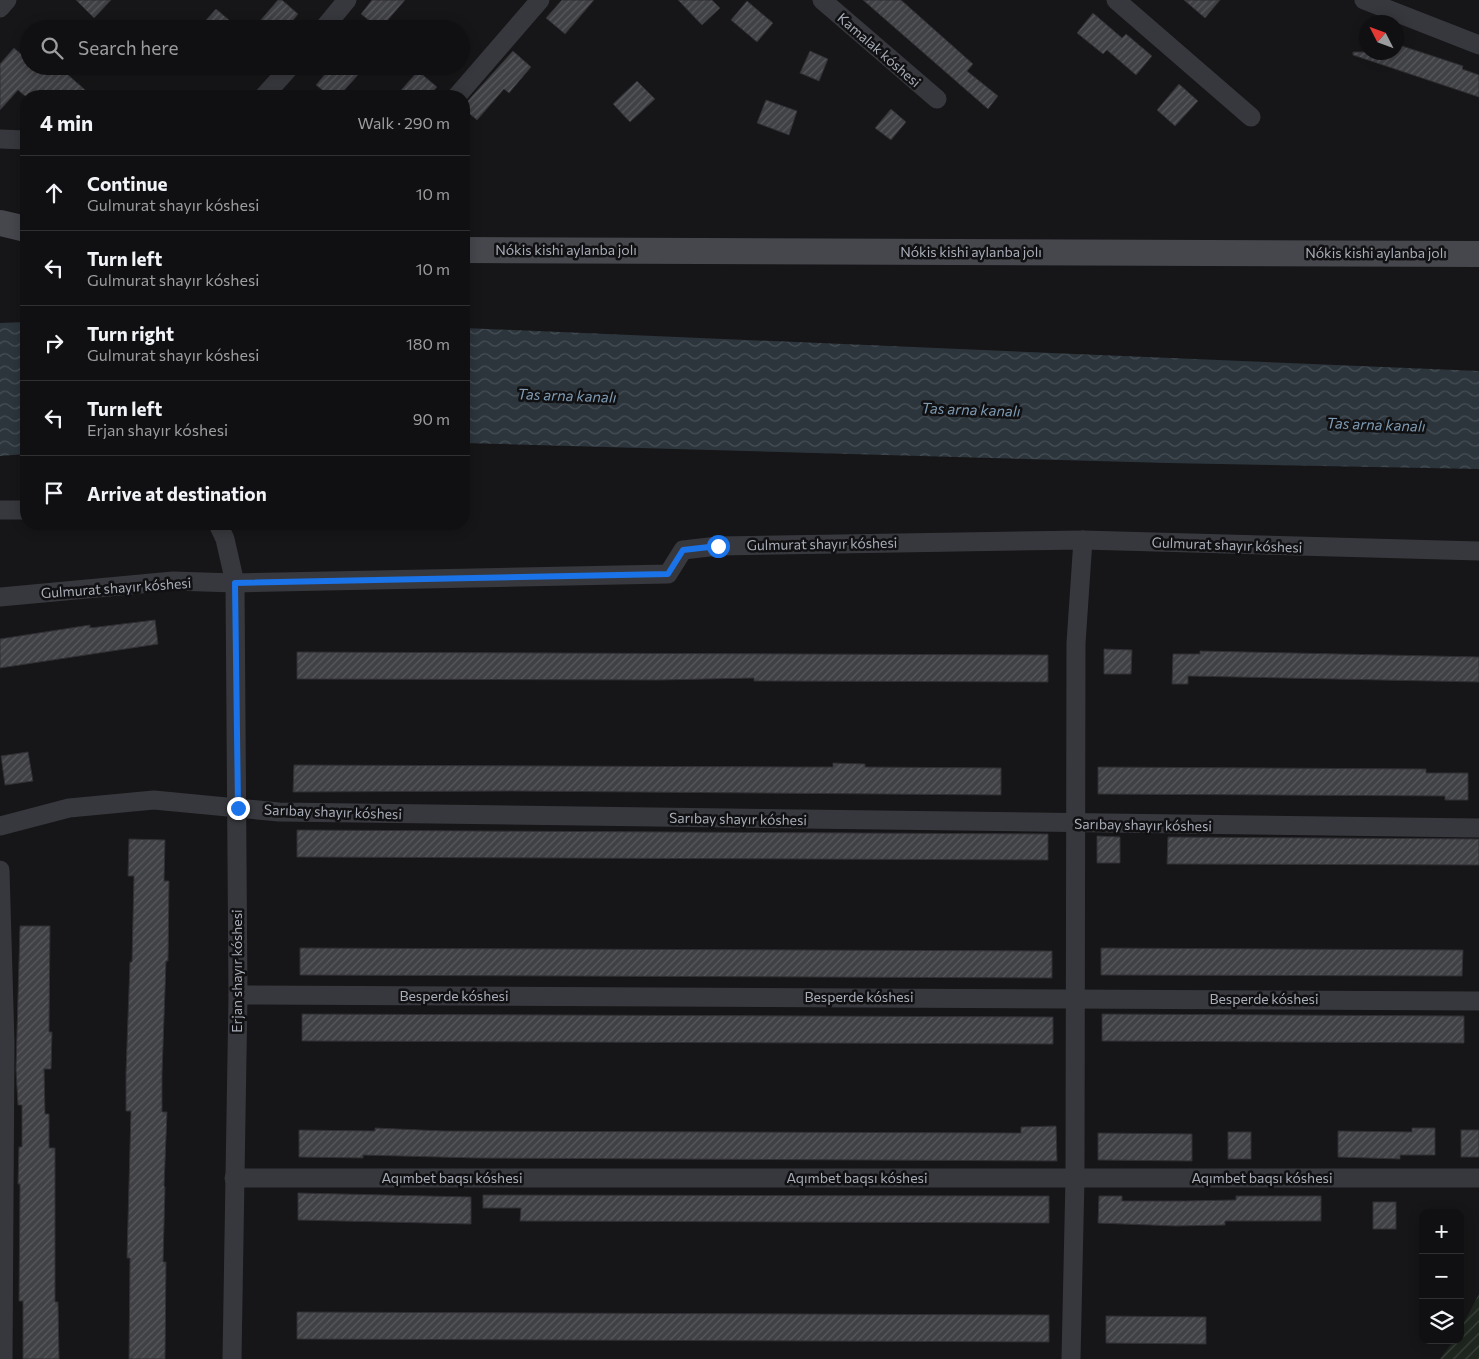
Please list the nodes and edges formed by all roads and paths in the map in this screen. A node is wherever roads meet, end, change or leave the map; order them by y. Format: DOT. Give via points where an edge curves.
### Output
graph roads {
  1 [pos="7,0"];
  2 [pos="347,0"];
  3 [pos="540,0"];
  4 [pos="822,0"];
  5 [pos="1116,0"];
  6 [pos="1364,0"];
  7 [pos="0,8"];
  8 [pos="330,20"];
  9 [pos="1479,45"];
  10 [pos="283,75"];
  11 [pos="270,90"];
  12 [pos="462,90"];
  13 [pos="937,99"];
  14 [pos="1251,117"];
  15 [pos="0,139"];
  16 [pos="20,140"];
  17 [pos="0,223"];
  18 [pos="20,227"];
  19 [pos="470,250"];
  20 [pos="1479,254"];
  21 [pos="0,510"];
  22 [pos="20,510"];
  23 [pos="221,530"];
  24 [pos="1083,540"];
  25 [pos="1479,551"];
  26 [pos="235,583"];
  27 [pos="0,597"];
  28 [pos="238,808"];
  29 [pos="1077,824"];
  30 [pos="0,826"];
  31 [pos="1479,828"];
  32 [pos="0,870"];
  33 [pos="238,995"];
  34 [pos="1074,998"];
  35 [pos="1479,1001"];
  36 [pos="234,1178"];
  37 [pos="1075,1178"];
  38 [pos="1479,1178"];
  39 [pos="2,1359"];
  40 [pos="232,1359"];
  41 [pos="1071,1359"];
  1 -- 7 [label="street"];
  2 -- 8 [label="street"];
  3 -- 12 [label="street"];
  4 -- 13 [label="street, Kamalak kóshesi"];
  5 -- 14 [label="street"];
  6 -- 9 [label="street"];
  10 -- 11 [label="street"];
  15 -- 16 [label="street"];
  17 -- 18 [label="main road"];
  19 -- 20 [label="main road, Nókis kishi aylanba jolı"];
  21 -- 22 [label="street"];
  23 -- 26 [label="street, Erjan shayır kóshesi"];
  24 -- 25 [label="street, Gulmurat shayır kóshesi"];
  24 -- 26 [label="street, Gulmurat shayır kóshesi" via="718,546 683,550 668,574"];
  24 -- 29 [label="street" via="1076,643"];
  26 -- 27 [label="street, Gulmurat shayır kóshesi" via="173,582"];
  26 -- 28 [label="street, Erjan shayır kóshesi"];
  28 -- 29 [label="street, Sarıbay shayır kóshesi" via="279,812"];
  28 -- 30 [label="street, Sarıbay shayır kóshesi" via="154,800 69,808"];
  28 -- 33 [label="street, Erjan shayır kóshesi"];
  29 -- 31 [label="street, Sarıbay shayır kóshesi"];
  29 -- 34 [label="street"];
  32 -- 39 [label="street" via="5,1043"];
  33 -- 34 [label="street, Besperde kóshesi"];
  33 -- 36 [label="street, Erjan shayır kóshesi"];
  34 -- 35 [label="street, Besperde kóshesi"];
  34 -- 37 [label="street"];
  36 -- 37 [label="street, Aqımbet baqsı kóshesi"];
  36 -- 40 [label="street, Erjan shayır kóshesi"];
  37 -- 38 [label="street, Aqımbet baqsı kóshesi"];
  37 -- 41 [label="street"];
}
